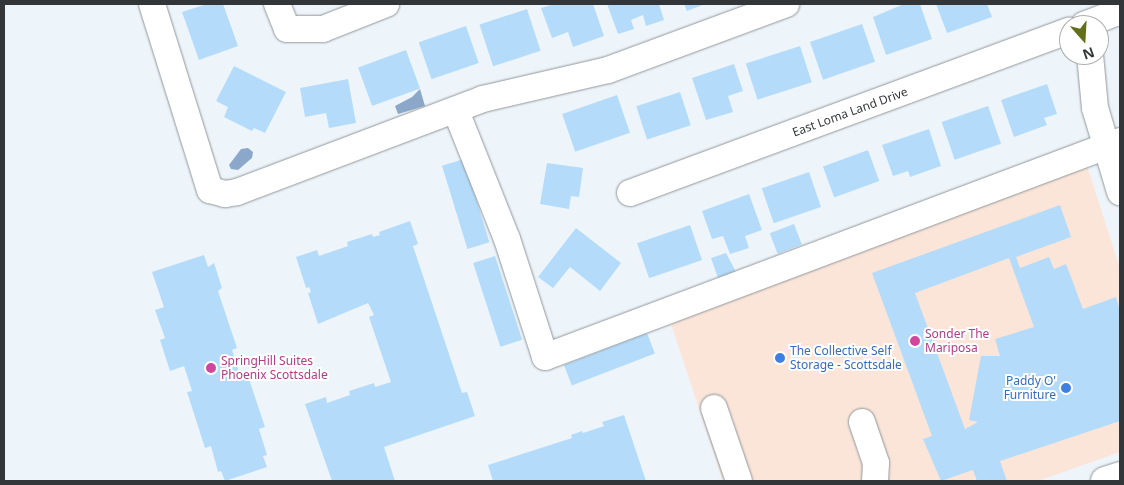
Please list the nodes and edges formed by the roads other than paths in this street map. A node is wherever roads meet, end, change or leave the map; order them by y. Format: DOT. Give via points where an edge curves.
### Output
graph roads {
  1 [pos="152,4"];
  2 [pos="277,4"];
  3 [pos="386,4"];
  4 [pos="786,4"];
  5 [pos="1120,11"];
  6 [pos="1107,15"];
  7 [pos="1059,31"];
  8 [pos="1091,65"];
  9 [pos="456,111"];
  10 [pos="1113,144"];
  11 [pos="1118,179"];
  12 [pos="630,193"];
  13 [pos="714,408"];
  14 [pos="862,422"];
  15 [pos="1120,476"];
  16 [pos="739,481"];
  17 [pos="875,481"];
  18 [pos="1105,481"];
  1 -- 9 [label="street" via="210,190 225,194 237,192"];
  2 -- 3 [label="street" via="287,30 323,29"];
  4 -- 9 [label="street" via="608,70 483,99"];
  5 -- 6 [label="street, East Loma Land Drive"];
  7 -- 12 [label="street, East Loma Land Drive"];
  8 -- 10 [label="street" via="1095,108"];
  9 -- 10 [label="street" via="507,239 545,357"];
  10 -- 11 [label="street"];
  13 -- 16 [label="street"];
  14 -- 17 [label="street" via="876,463"];
  15 -- 18 [label="main road"];
}
